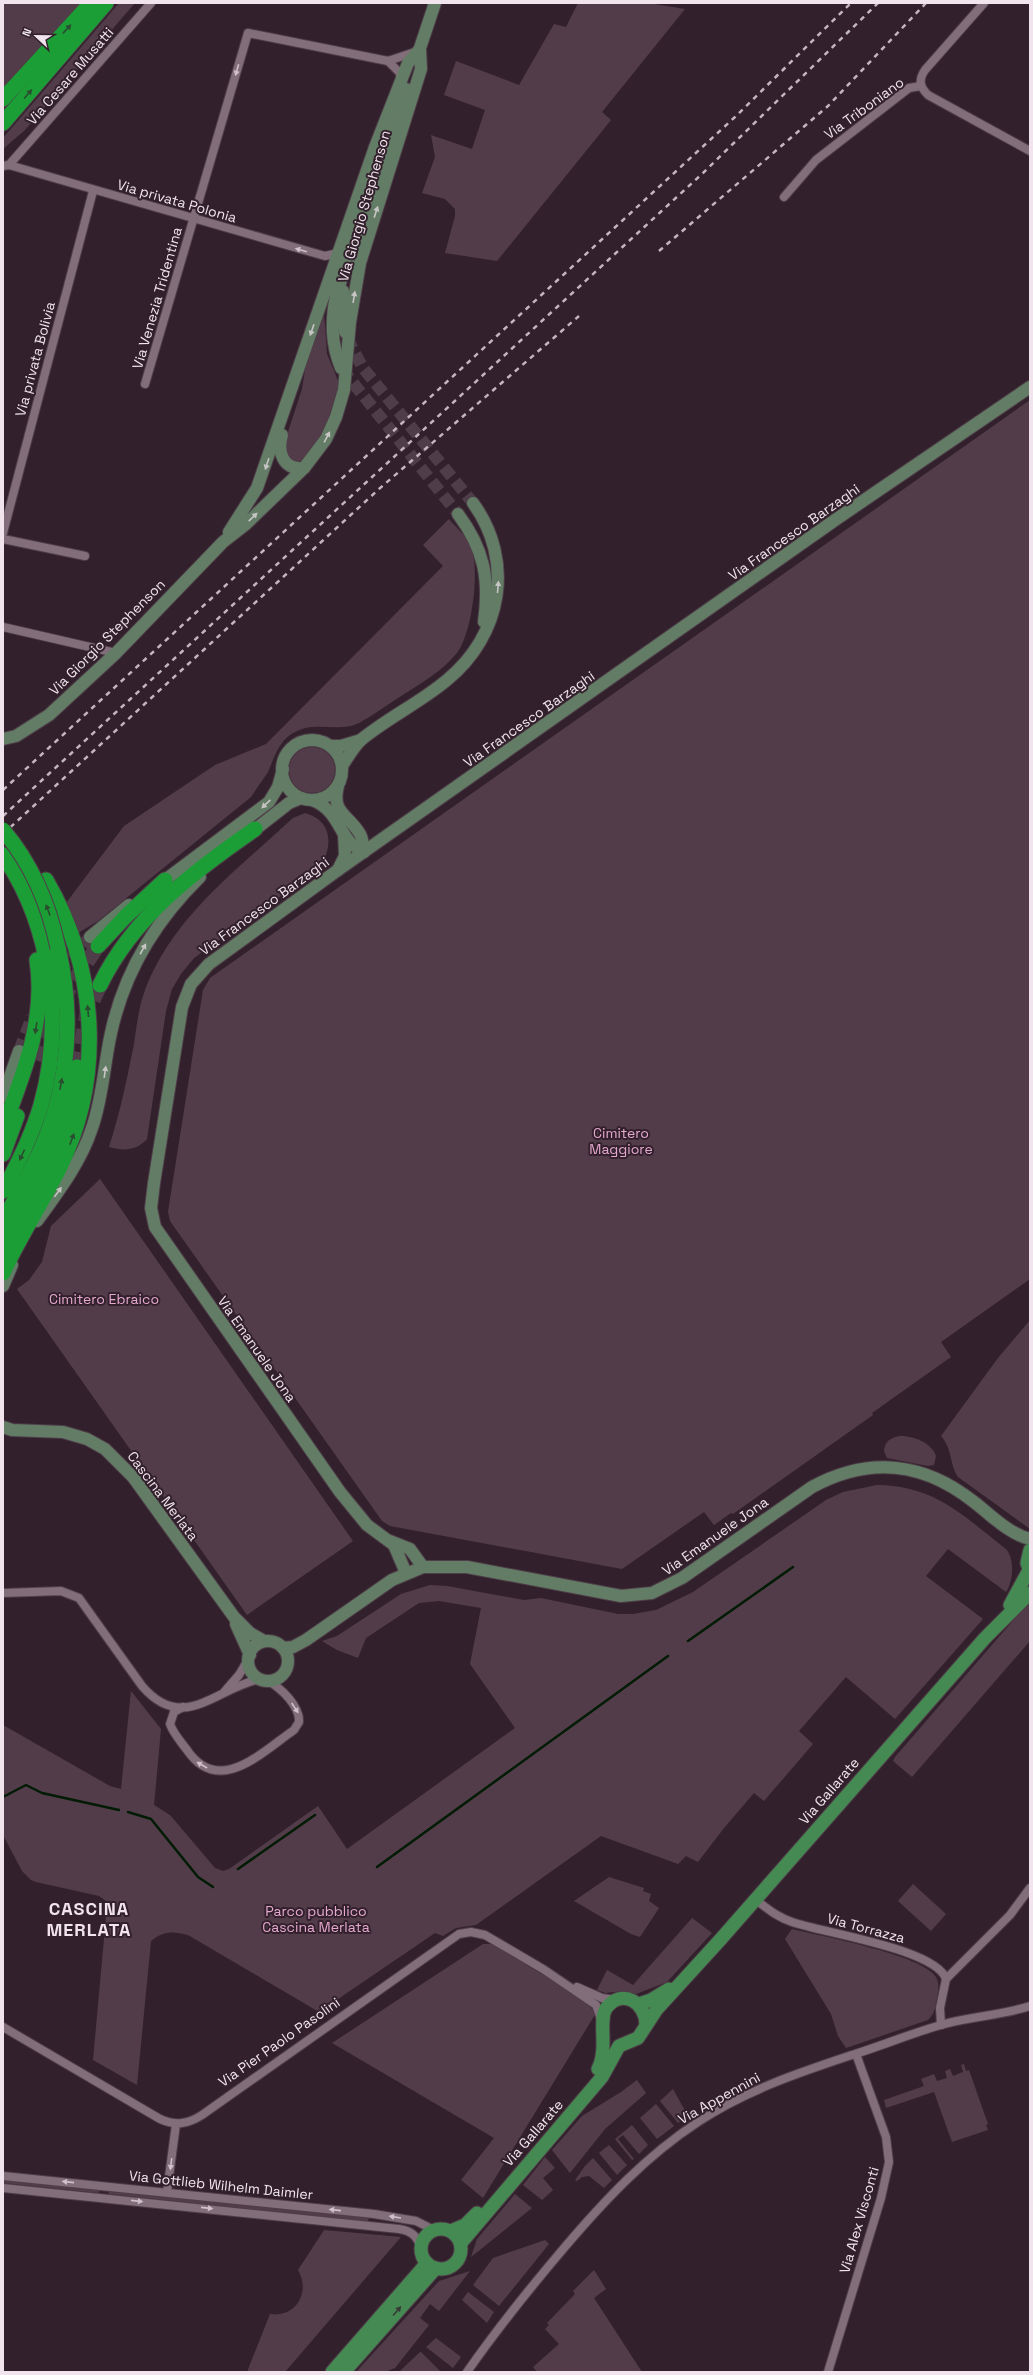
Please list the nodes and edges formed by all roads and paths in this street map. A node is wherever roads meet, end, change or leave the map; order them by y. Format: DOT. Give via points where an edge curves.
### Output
graph roads {
  1 [pos="91,3"];
  2 [pos="106,3"];
  3 [pos="151,3"];
  4 [pos="435,3"];
  5 [pos="984,3"];
  6 [pos="420,50"];
  7 [pos="388,61"];
  8 [pos="400,84"];
  9 [pos="921,86"];
  10 [pos="3,99"];
  11 [pos="3,123"];
  12 [pos="1030,151"];
  13 [pos="6,166"];
  14 [pos="93,191"];
  15 [pos="784,197"];
  16 [pos="194,220"];
  17 [pos="343,255"];
  18 [pos="345,332"];
  19 [pos="341,368"];
  20 [pos="297,374"];
  21 [pos="145,384"];
  22 [pos="1030,387"];
  23 [pos="304,468"];
  24 [pos="473,503"];
  25 [pos="458,514"];
  26 [pos="3,533"];
  27 [pos="3,539"];
  28 [pos="223,542"];
  29 [pos="85,556"];
  30 [pos="3,627"];
  31 [pos="482,637"];
  32 [pos="116,653"];
  33 [pos="3,739"];
  34 [pos="362,740"];
  35 [pos="330,746"];
  36 [pos="342,766"];
  37 [pos="282,770"];
  38 [pos="338,786"];
  39 [pos="307,799"];
  40 [pos="3,819"];
  41 [pos="355,827"];
  42 [pos="255,829"];
  43 [pos="3,830"];
  44 [pos="396,830"];
  45 [pos="344,834"];
  46 [pos="364,852"];
  47 [pos="3,855"];
  48 [pos="3,867"];
  49 [pos="338,870"];
  50 [pos="166,880"];
  51 [pos="94,942"];
  52 [pos="100,985"];
  53 [pos="19,1051"];
  54 [pos="38,1061"];
  55 [pos="77,1067"];
  56 [pos="3,1096"];
  57 [pos="3,1128"];
  58 [pos="159,1152"];
  59 [pos="3,1154"];
  60 [pos="3,1191"];
  61 [pos="3,1222"];
  62 [pos="3,1248"];
  63 [pos="3,1273"];
  64 [pos="3,1286"];
  65 [pos="3,1427"];
  66 [pos="18,1430"];
  67 [pos="3,1439"];
  68 [pos="1001,1523"];
  69 [pos="1030,1539"];
  70 [pos="389,1541"];
  71 [pos="1029,1563"];
  72 [pos="423,1567"];
  73 [pos="406,1573"];
  74 [pos="3,1593"];
  75 [pos="1030,1593"];
  76 [pos="234,1617"];
  77 [pos="997,1625"];
  78 [pos="306,1640"];
  79 [pos="264,1641"];
  80 [pos="283,1648"];
  81 [pos="249,1657"];
  82 [pos="288,1661"];
  83 [pos="264,1680"];
  84 [pos="222,1694"];
  85 [pos="184,1707"];
  86 [pos="1030,1888"];
  87 [pos="756,1900"];
  88 [pos="686,1978"];
  89 [pos="946,1979"];
  90 [pos="567,1983"];
  91 [pos="616,2000"];
  92 [pos="639,2004"];
  93 [pos="1030,2006"];
  94 [pos="646,2025"];
  95 [pos="941,2025"];
  96 [pos="603,2026"];
  97 [pos="3,2027"];
  98 [pos="625,2043"];
  99 [pos="856,2054"];
  100 [pos="176,2124"];
  101 [pos="3,2176"];
  102 [pos="3,2188"];
  103 [pos="167,2192"];
  104 [pos="434,2230"];
  105 [pos="451,2231"];
  106 [pos="461,2243"];
  107 [pos="421,2248"];
  108 [pos="432,2265"];
  109 [pos="332,2372"];
  110 [pos="344,2372"];
  111 [pos="467,2372"];
  112 [pos="828,2372"];
  10 -- 1 [label="highway, one-way"];
  11 -- 2 [label="highway, one-way"];
  3 -- 13 [label="street, Via Cesare Musatti"];
  4 -- 6 [label="street, Via Giorgio Stephenson"];
  5 -- 9 [label="street, Via Triboniano" via="925,70 920,81"];
  6 -- 7 [label="street"];
  6 -- 8 [label="street, Via Giorgio Stephenson" via="408,63"];
  6 -- 17 [label="street"];
  23 -- 6 [label="street, Via Giorgio Stephenson, one-way" via="326,439 339,407 346,379 350,322 360,263 421,69"];
  7 -- 8 [label="street" via="400,73"];
  7 -- 16 [label="street, Via Venezia Tridentina, one-way" via="248,33"];
  8 -- 17 [label="street, Via Giorgio Stephenson" via="375,147"];
  9 -- 12 [label="street" via="928,95"];
  9 -- 15 [label="street, Via Triboniano" via="909,88 816,160"];
  13 -- 14 [label="street, Via privata Polonia"];
  14 -- 16 [label="street, Via privata Polonia"];
  14 -- 26 [label="street, Via privata Bolivia"];
  17 -- 16 [label="street, Via privata Polonia, one-way" via="324,256"];
  16 -- 21 [label="street, Via Venezia Tridentina"];
  17 -- 18 [label="street" via="342,299"];
  17 -- 19 [label="street" via="332,317 335,349"];
  17 -- 20 [label="street, Via Giorgio Stephenson, one-way"];
  20 -- 23 [label="street" via="295,397 279,445 282,460 292,467"];
  20 -- 28 [label="street, Via Giorgio Stephenson, one-way" via="257,488"];
  22 -- 44 [label="street, Via Francesco Barzaghi" via="835,520"];
  28 -- 23 [label="street, Via Giorgio Stephenson, one-way" via="246,524"];
  31 -- 24 [label="street, one-way" via="496,605 499,566 483,517"];
  25 -- 31 [label="street" via="474,539 485,568 488,589"];
  27 -- 29 [label="street"];
  28 -- 32 [label="street, Via Giorgio Stephenson"];
  30 -- 32 [label="street"];
  31 -- 34 [label="street" via="467,660 448,680"];
  32 -- 33 [label="street, Via Giorgio Stephenson" via="49,715 16,736"];
  34 -- 35 [label="street" via="341,746"];
  34 -- 36 [label="street"];
  35 -- 36 [label="street" via="338,754"];
  35 -- 37 [label="street" via="316,741 301,743 286,756"];
  36 -- 38 [label="street"];
  37 -- 39 [label="street" via="286,785 292,793"];
  37 -- 50 [label="street, one-way" via="278,787 269,802"];
  38 -- 39 [label="street" via="322,799"];
  38 -- 41 [label="street" via="336,804 340,813"];
  39 -- 42 [label="street" via="289,804"];
  39 -- 45 [label="street" via="323,804 331,811"];
  63 -- 40 [label="highway, one-way" via="62,1163 85,1091 90,1049 89,1013 83,973 71,930 46,880"];
  41 -- 44 [label="street" via="370,834"];
  41 -- 46 [label="street" via="361,835"];
  42 -- 52 [label="highway" via="160,902 126,942"];
  64 -- 42 [label="street, one-way" via="24,1241 62,1186 86,1143 100,1100 115,1017 144,946 166,914 189,888"];
  61 -- 43 [label="highway, one-way, bridge" via="42,1146 59,1092 67,1026 64,978 51,919 23,859"];
  44 -- 46 [label="street, Via Francesco Barzaghi"];
  45 -- 46 [label="street" via="351,844"];
  45 -- 49 [label="street" via="345,856"];
  46 -- 49 [label="street, Via Francesco Barzaghi"];
  47 -- 60 [label="highway, one-way" via="31,908 47,964 52,1028 48,1074 32,1132"];
  48 -- 57 [label="highway, one-way" via="30,928 37,958 39,989 36,1024 29,1056"];
  49 -- 58 [label="street, Via Francesco Barzaghi" via="209,964 192,984 182,1007"];
  50 -- 51 [label="highway"];
  53 -- 56 [label="street"];
  54 -- 59 [label="highway"];
  55 -- 62 [label="highway" via="69,1104 55,1147"];
  58 -- 70 [label="street, Via Emanuele Jona" via="151,1208 158,1234 340,1492 367,1524"];
  65 -- 66 [label="street, Cascina Merlata"];
  66 -- 67 [label="street"];
  66 -- 76 [label="street, Cascina Merlata" via="51,1431 75,1436 98,1444 113,1455 134,1477"];
  68 -- 69 [label="street, Via Emanuele Jona"];
  68 -- 71 [label="street, Via Emanuele Jona" via="1020,1543"];
  68 -- 72 [label="street, Via Emanuele Jona" via="956,1488 934,1476 903,1468 870,1467 836,1475 812,1487 682,1578 665,1588 647,1594 621,1596 466,1568"];
  70 -- 72 [label="street, Via Emanuele Jona" via="410,1549"];
  70 -- 73 [label="street, Via Emanuele Jona" via="398,1551"];
  71 -- 77 [label="main road, Via Gallarate"];
  72 -- 73 [label="street, Via Emanuele Jona"];
  73 -- 78 [label="street"];
  74 -- 85 [label="street" via="61,1591 79,1598 145,1690 162,1702"];
  75 -- 77 [label="main road, Via Gallarate"];
  76 -- 79 [label="street, Cascina Merlata" via="250,1633"];
  76 -- 81 [label="street, Cascina Merlata"];
  77 -- 87 [label="main road, Via Gallarate"];
  78 -- 80 [label="street"];
  78 -- 82 [label="street"];
  79 -- 80 [label="street" via="278,1643"];
  79 -- 81 [label="street" via="258,1644"];
  80 -- 82 [label="street"];
  81 -- 83 [label="street" via="251,1670"];
  81 -- 84 [label="street" via="239,1675"];
  82 -- 83 [label="street" via="282,1675"];
  83 -- 84 [label="street" via="245,1682"];
  83 -- 85 [label="street, one-way" via="282,1691 296,1709 299,1717 297,1726 233,1770 210,1770 191,1756 170,1724 174,1712"];
  84 -- 85 [label="street" via="205,1704"];
  86 -- 89 [label="street" via="1010,1915"];
  87 -- 88 [label="main road, Via Gallarate"];
  87 -- 89 [label="street, Via Torrazza" via="771,1913 793,1922 897,1948 939,1968"];
  88 -- 92 [label="main road, Via Gallarate" via="651,2000"];
  88 -- 94 [label="main road, Via Gallarate"];
  89 -- 95 [label="street" via="940,2008"];
  90 -- 91 [label="street, Via Pier Paolo Pasolini" via="602,1998"];
  90 -- 96 [label="street, Via Pier Paolo Pasolini" via="596,2005"];
  90 -- 100 [label="street, Via Pier Paolo Pasolini" via="485,1935 471,1932 459,1934 202,2115 191,2121"];
  91 -- 92 [label="main road" via="630,2000"];
  91 -- 96 [label="main road, Via Gallarate" via="606,2009"];
  92 -- 94 [label="main road"];
  93 -- 95 [label="street, Via Appennini" via="1012,2012"];
  94 -- 98 [label="main road, Via Gallarate" via="638,2038"];
  95 -- 99 [label="street, Via Appennini"];
  96 -- 98 [label="main road" via="612,2040"];
  96 -- 105 [label="main road, Via Gallarate" via="604,2048 596,2072 478,2212 465,2225"];
  97 -- 100 [label="street" via="158,2118"];
  98 -- 106 [label="main road, Via Gallarate" via="615,2051 602,2077"];
  99 -- 111 [label="street, Via Appennini" via="795,2074 738,2100 698,2122 663,2147 583,2224 511,2312"];
  99 -- 112 [label="street, Via Alex Visconti" via="886,2137 889,2162"];
  100 -- 103 [label="street, one-way"];
  103 -- 101 [label="street, Via Gottlieb Wilhelm Daimler, one-way"];
  102 -- 107 [label="street, Via Gottlieb Wilhelm Daimler, one-way" via="399,2229 411,2232 418,2239"];
  104 -- 103 [label="street, Via Gottlieb Wilhelm Daimler, one-way" via="416,2221 396,2217"];
  104 -- 105 [label="main road" via="443,2228"];
  104 -- 107 [label="main road" via="425,2237"];
  105 -- 106 [label="main road"];
  106 -- 108 [label="main road" via="461,2255 452,2266"];
  107 -- 108 [label="main road"];
  108 -- 109 [label="main road"];
  110 -- 108 [label="main road, one-way"];
}
